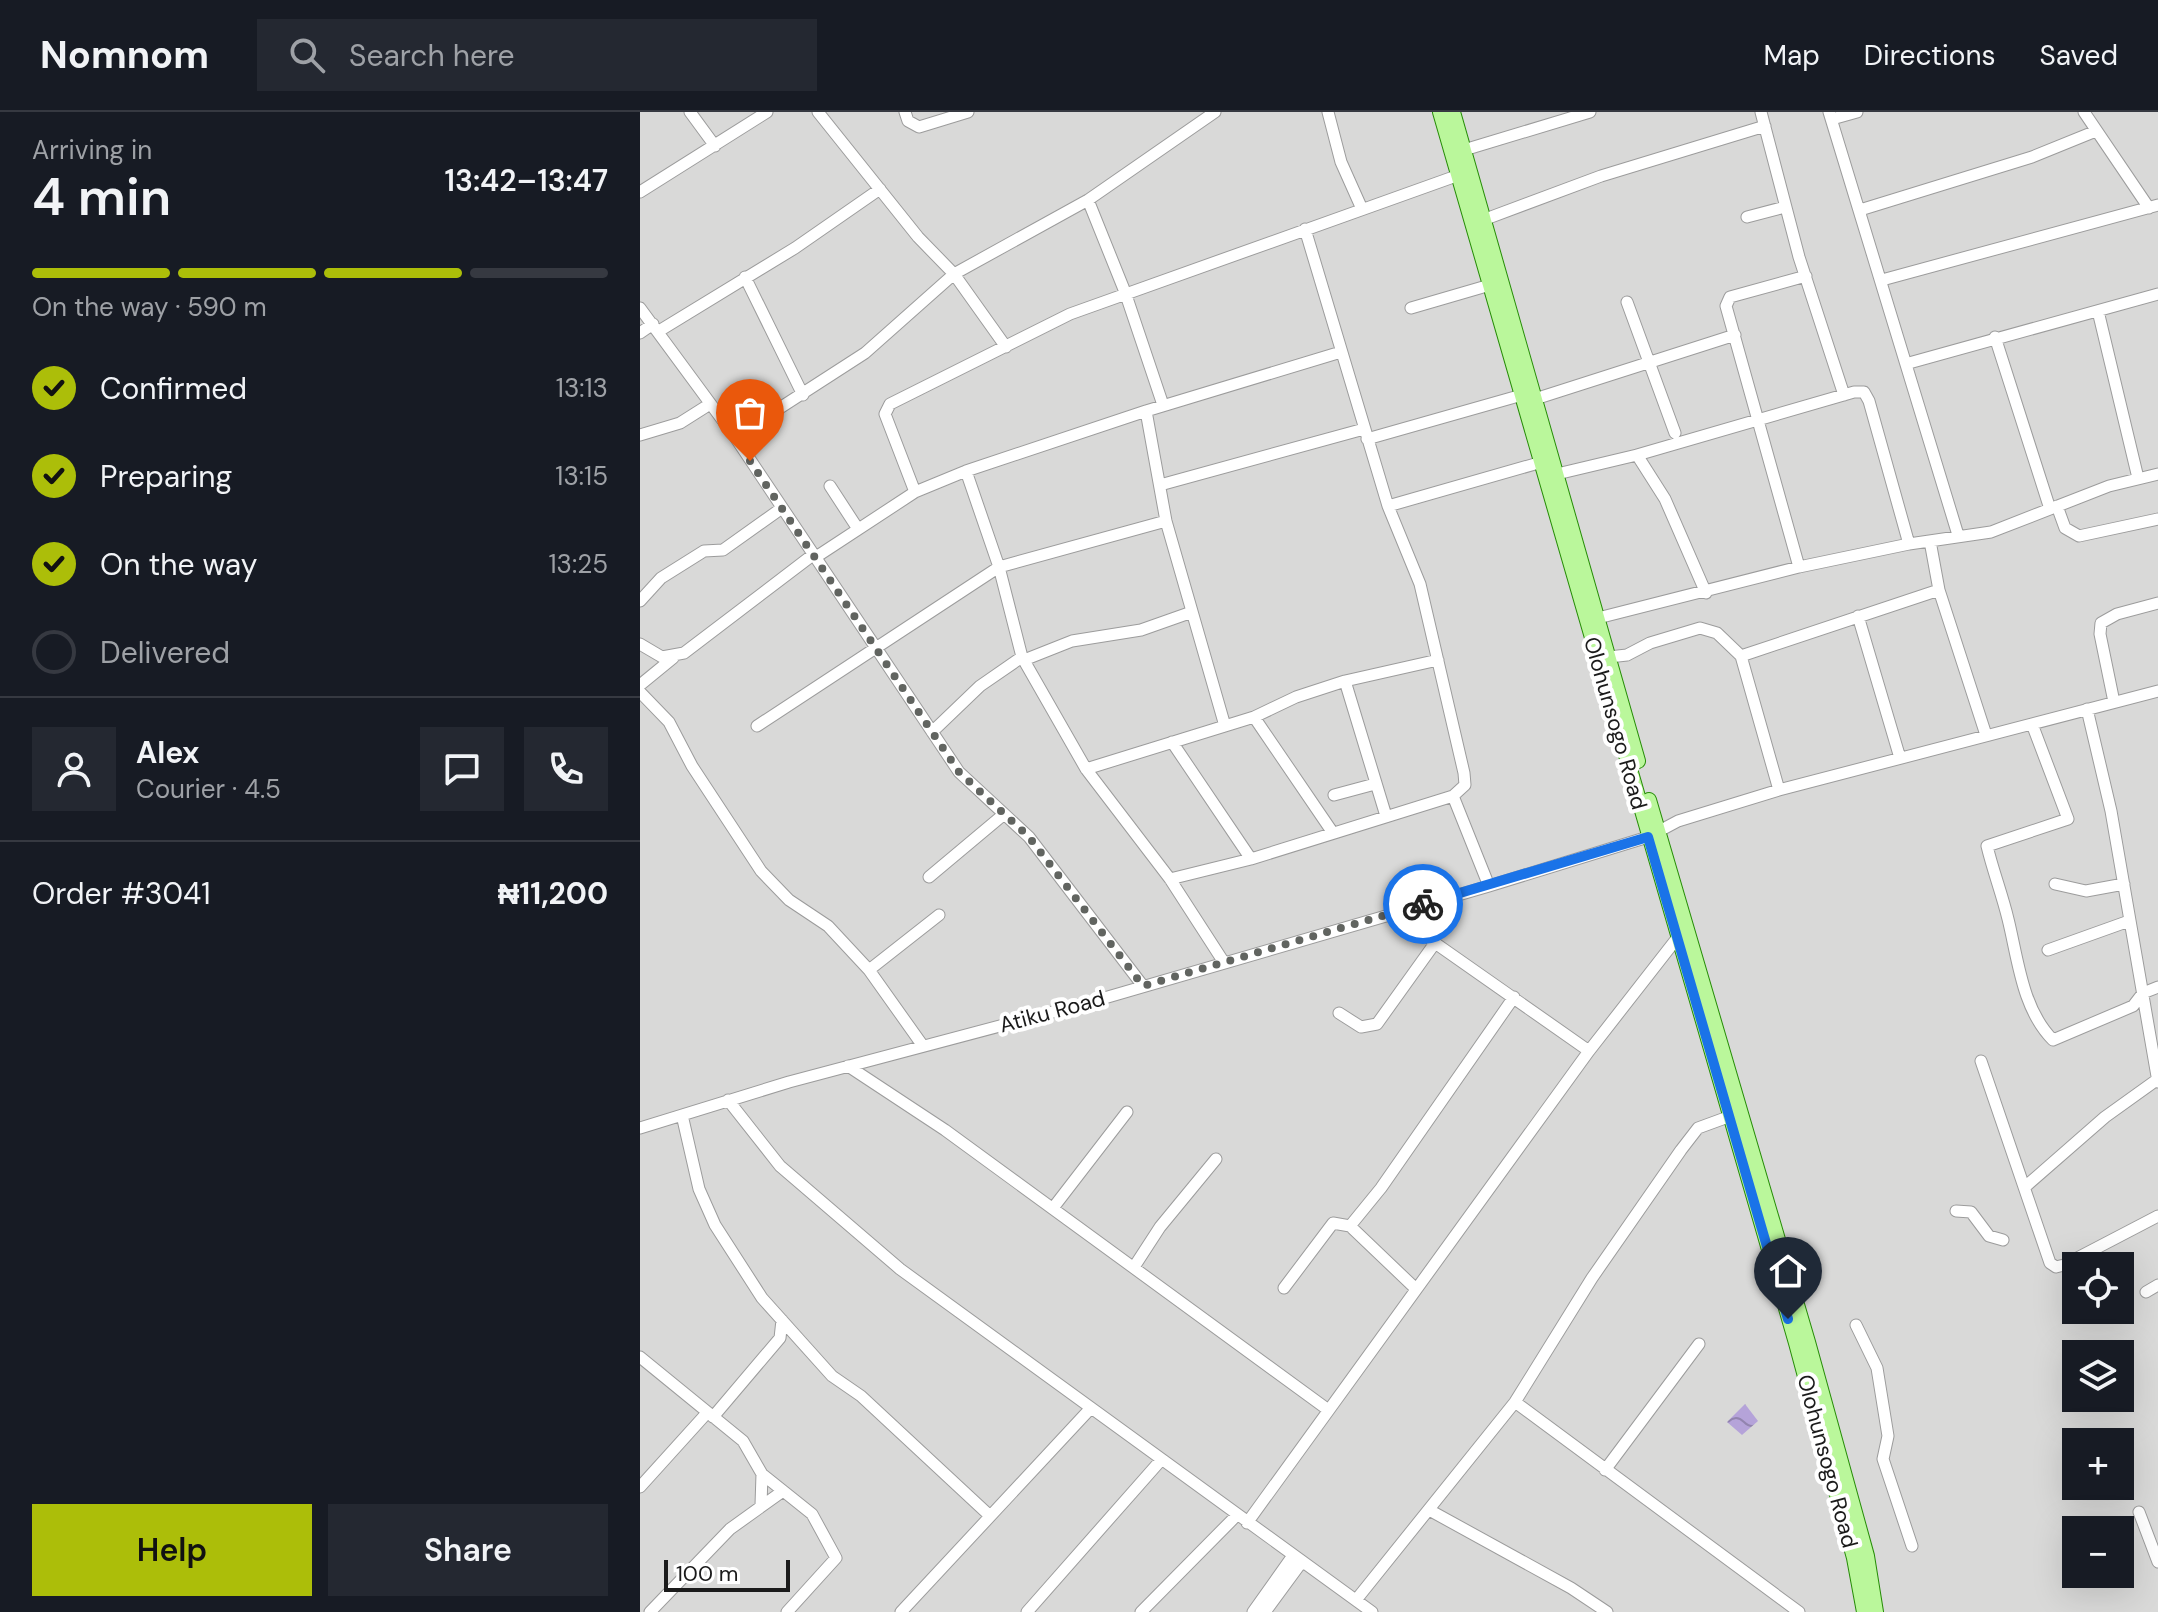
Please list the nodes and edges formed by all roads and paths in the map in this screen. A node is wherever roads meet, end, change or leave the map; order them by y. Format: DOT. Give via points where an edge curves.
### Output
graph roads {
  1 [pos="690,112"];
  2 [pos="767,112"];
  3 [pos="818,112"];
  4 [pos="905,112"];
  5 [pos="968,112"];
  6 [pos="1215,112"];
  7 [pos="1328,112"];
  8 [pos="1440,112"];
  9 [pos="1453,112"];
  10 [pos="1590,112"];
  11 [pos="1761,112"];
  12 [pos="1857,112"];
  13 [pos="2084,112"];
  14 [pos="1831,116"];
  15 [pos="1765,126"];
  16 [pos="2096,131"];
  17 [pos="715,146"];
  18 [pos="1464,150"];
  19 [pos="1459,175"];
  20 [pos="880,189"];
  21 [pos="640,192"];
  22 [pos="1088,200"];
  23 [pos="2153,206"];
  24 [pos="1785,207"];
  25 [pos="1362,209"];
  26 [pos="1860,210"];
  27 [pos="1747,217"];
  28 [pos="1483,220"];
  29 [pos="1305,229"];
  30 [pos="954,274"];
  31 [pos="1806,276"];
  32 [pos="745,277"];
  33 [pos="1882,280"];
  34 [pos="1490,285"];
  35 [pos="1125,292"];
  36 [pos="2158,294"];
  37 [pos="1627,302"];
  38 [pos="640,308"];
  39 [pos="1411,308"];
  40 [pos="2098,311"];
  41 [pos="656,328"];
  42 [pos="640,333"];
  43 [pos="1735,335"];
  44 [pos="1995,337"];
  45 [pos="1006,347"];
  46 [pos="1341,352"];
  47 [pos="1649,362"];
  48 [pos="1909,363"];
  49 [pos="803,395"];
  50 [pos="1844,395"];
  51 [pos="1529,397"];
  52 [pos="710,404"];
  53 [pos="1163,405"];
  54 [pos="1146,411"];
  55 [pos="1760,418"];
  56 [pos="1675,433"];
  57 [pos="1365,434"];
  58 [pos="640,435"];
  59 [pos="735,437"];
  60 [pos="1637,455"];
  61 [pos="1542,462"];
  62 [pos="966,471"];
  63 [pos="1557,474"];
  64 [pos="2158,474"];
  65 [pos="2138,478"];
  66 [pos="1160,485"];
  67 [pos="830,486"];
  68 [pos="915,492"];
  69 [pos="1388,506"];
  70 [pos="782,508"];
  71 [pos="2054,508"];
  72 [pos="2158,519"];
  73 [pos="1166,521"];
  74 [pos="858,529"];
  75 [pos="1958,535"];
  76 [pos="1930,541"];
  77 [pos="1909,544"];
  78 [pos="815,555"];
  79 [pos="999,567"];
  80 [pos="1799,567"];
  81 [pos="1939,590"];
  82 [pos="1706,593"];
  83 [pos="640,601"];
  84 [pos="2158,603"];
  85 [pos="1192,612"];
  86 [pos="1858,616"];
  87 [pos="1598,618"];
  88 [pos="640,644"];
  89 [pos="876,648"];
  90 [pos="1741,656"];
  91 [pos="1609,657"];
  92 [pos="673,658"];
  93 [pos="1023,658"];
  94 [pos="1438,660"];
  95 [pos="1345,681"];
  96 [pos="640,685"];
  97 [pos="2158,691"];
  98 [pos="640,692"];
  99 [pos="2114,702"];
  100 [pos="2087,709"];
  101 [pos="1254,717"];
  102 [pos="2032,724"];
  103 [pos="757,726"];
  104 [pos="1225,726"];
  105 [pos="932,732"];
  106 [pos="1986,735"];
  107 [pos="1172,742"];
  108 [pos="1900,758"];
  109 [pos="1086,769"];
  110 [pos="1375,784"];
  111 [pos="1779,790"];
  112 [pos="1334,795"];
  113 [pos="1453,796"];
  114 [pos="1003,815"];
  115 [pos="1386,816"];
  116 [pos="1333,833"];
  117 [pos="1653,835"];
  118 [pos="1251,859"];
  119 [pos="929,877"];
  120 [pos="1170,879"];
  121 [pos="2055,884"];
  122 [pos="2124,884"];
  123 [pos="1489,886"];
  124 [pos="1398,911"];
  125 [pos="939,915"];
  126 [pos="2129,921"];
  127 [pos="1678,937"];
  128 [pos="1435,943"];
  129 [pos="2048,950"];
  130 [pos="1223,961"];
  131 [pos="869,970"];
  132 [pos="1143,986"];
  133 [pos="2158,987"];
  134 [pos="2143,993"];
  135 [pos="1514,997"];
  136 [pos="1339,1013"];
  137 [pos="923,1046"];
  138 [pos="1589,1051"];
  139 [pos="1981,1061"];
  140 [pos="848,1066"];
  141 [pos="2158,1080"];
  142 [pos="728,1100"];
  143 [pos="1127,1112"];
  144 [pos="682,1115"];
  145 [pos="1728,1117"];
  146 [pos="640,1128"];
  147 [pos="1216,1159"];
  148 [pos="2026,1186"];
  149 [pos="1053,1208"];
  150 [pos="1956,1211"];
  151 [pos="2158,1216"];
  152 [pos="1350,1226"];
  153 [pos="2003,1240"];
  154 [pos="1134,1267"];
  155 [pos="2158,1285"];
  156 [pos="1284,1288"];
  157 [pos="1416,1289"];
  158 [pos="2146,1292"];
  159 [pos="782,1320"];
  160 [pos="1856,1325"];
  161 [pos="799,1337"];
  162 [pos="780,1338"];
  163 [pos="1699,1344"];
  164 [pos="640,1357"];
  165 [pos="1515,1402"];
  166 [pos="1090,1409"];
  167 [pos="1327,1409"];
  168 [pos="709,1415"];
  169 [pos="1834,1458"];
  170 [pos="1161,1460"];
  171 [pos="1605,1470"];
  172 [pos="762,1474"];
  173 [pos="640,1487"];
  174 [pos="783,1491"];
  175 [pos="761,1505"];
  176 [pos="1431,1511"];
  177 [pos="2139,1512"];
  178 [pos="989,1515"];
  179 [pos="1236,1516"];
  180 [pos="1247,1523"];
  181 [pos="1912,1546"];
  182 [pos="1296,1560"];
  183 [pos="2158,1562"];
  184 [pos="1356,1600"];
  185 [pos="650,1612"];
  186 [pos="787,1612"];
  187 [pos="901,1612"];
  188 [pos="1027,1612"];
  189 [pos="1141,1612"];
  190 [pos="1253,1612"];
  191 [pos="1265,1612"];
  192 [pos="1372,1612"];
  193 [pos="1607,1612"];
  194 [pos="1799,1612"];
  195 [pos="1864,1612"];
  196 [pos="1876,1612"];
  1 -- 17 [label="street"];
  2 -- 17 [label="street"];
  3 -- 20 [label="street"];
  4 -- 5 [label="street" via="919,127"];
  6 -- 22 [label="street"];
  7 -- 25 [label="street" via="1341,162"];
  8 -- 19 [label="main road, Olohunsogo Road"];
  9 -- 18 [label="main road, Olohunsogo Road"];
  10 -- 18 [label="street"];
  11 -- 15 [label="street"];
  12 -- 14 [label="street"];
  13 -- 16 [label="street"];
  14 -- 26 [label="street"];
  15 -- 24 [label="street"];
  15 -- 28 [label="street" via="1601,176"];
  16 -- 23 [label="street"];
  16 -- 26 [label="street" via="2032,157"];
  17 -- 21 [label="street"];
  18 -- 28 [label="main road, Olohunsogo Road"];
  19 -- 25 [label="street"];
  19 -- 34 [label="main road, Olohunsogo Road"];
  20 -- 30 [label="street"];
  20 -- 32 [label="street"];
  22 -- 30 [label="street"];
  22 -- 35 [label="street"];
  23 -- 33 [label="street"];
  24 -- 27 [label="street"];
  24 -- 31 [label="street"];
  25 -- 29 [label="street"];
  26 -- 33 [label="street"];
  28 -- 51 [label="main road, Olohunsogo Road"];
  29 -- 35 [label="street"];
  29 -- 46 [label="street"];
  30 -- 45 [label="street"];
  30 -- 49 [label="street" via="865,353"];
  31 -- 43 [label="street" via="1730,297 1726,306"];
  31 -- 50 [label="street"];
  32 -- 41 [label="street"];
  32 -- 49 [label="street"];
  33 -- 48 [label="street"];
  34 -- 39 [label="street"];
  34 -- 51 [label="main road, Olohunsogo Road"];
  35 -- 45 [label="street"];
  35 -- 53 [label="street"];
  36 -- 40 [label="street"];
  37 -- 47 [label="street"];
  38 -- 41 [label="street"];
  40 -- 44 [label="street"];
  40 -- 65 [label="street"];
  41 -- 42 [label="street"];
  41 -- 52 [label="street"];
  43 -- 47 [label="street"];
  43 -- 55 [label="street"];
  44 -- 48 [label="street"];
  44 -- 71 [label="street"];
  45 -- 68 [label="street" via="886,409"];
  46 -- 53 [label="street"];
  46 -- 57 [label="street"];
  47 -- 51 [label="street"];
  47 -- 56 [label="street"];
  48 -- 75 [label="street"];
  49 -- 59 [label="street"];
  50 -- 55 [label="street"];
  50 -- 77 [label="street" via="1864,392 1869,401"];
  51 -- 57 [label="street"];
  51 -- 61 [label="main road, Olohunsogo Road"];
  51 -- 63 [label="main road, Olohunsogo Road"];
  52 -- 58 [label="street" via="680,423"];
  52 -- 59 [label="street"];
  53 -- 54 [label="street"];
  54 -- 62 [label="street"];
  54 -- 66 [label="street"];
  55 -- 60 [label="street"];
  55 -- 80 [label="street"];
  57 -- 66 [label="street"];
  57 -- 69 [label="street"];
  59 -- 70 [label="street"];
  60 -- 63 [label="street"];
  60 -- 82 [label="street" via="1665,499"];
  61 -- 69 [label="street"];
  61 -- 117 [label="main road, Olohunsogo Road"];
  62 -- 68 [label="street"];
  62 -- 79 [label="street"];
  63 -- 87 [label="main road, Olohunsogo Road"];
  64 -- 65 [label="street"];
  65 -- 71 [label="street"];
  66 -- 73 [label="street"];
  67 -- 74 [label="street"];
  68 -- 74 [label="street"];
  69 -- 94 [label="street" via="1420,584"];
  70 -- 78 [label="street"];
  70 -- 83 [label="street" via="723,550 704,551 661,578"];
  71 -- 72 [label="street" via="2065,528 2079,536"];
  71 -- 75 [label="street" via="2001,529"];
  73 -- 79 [label="street"];
  73 -- 85 [label="street"];
  74 -- 78 [label="street"];
  75 -- 76 [label="street"];
  76 -- 77 [label="street"];
  76 -- 81 [label="street"];
  77 -- 80 [label="street"];
  78 -- 89 [label="street"];
  78 -- 92 [label="street"];
  79 -- 89 [label="street"];
  79 -- 93 [label="street"];
  80 -- 82 [label="street"];
  81 -- 86 [label="street"];
  81 -- 106 [label="street"];
  82 -- 87 [label="street"];
  84 -- 99 [label="street" via="2101,623"];
  85 -- 93 [label="street"];
  85 -- 104 [label="street"];
  86 -- 90 [label="street"];
  86 -- 108 [label="street"];
  87 -- 91 [label="main road, Olohunsogo Road"];
  88 -- 92 [label="street" via="653,654"];
  89 -- 103 [label="street"];
  89 -- 105 [label="street"];
  90 -- 91 [label="street" via="1717,633 1700,628"];
  90 -- 111 [label="street"];
  91 -- 117 [label="main road, Olohunsogo Road"];
  92 -- 96 [label="street"];
  93 -- 105 [label="street" via="980,686"];
  93 -- 109 [label="street"];
  94 -- 95 [label="street"];
  94 -- 113 [label="street" via="1465,785"];
  95 -- 101 [label="street"];
  95 -- 110 [label="street"];
  97 -- 99 [label="street, Atiku Road"];
  98 -- 131 [label="street" via="669,722 761,871 789,900 828,926"];
  99 -- 100 [label="street, Atiku Road"];
  100 -- 102 [label="street, Atiku Road"];
  100 -- 122 [label="street"];
  101 -- 104 [label="street"];
  101 -- 116 [label="street"];
  102 -- 106 [label="street, Atiku Road"];
  102 -- 134 [label="street" via="2068,819 1987,846 2020,977 2053,1040 2133,1006"];
  104 -- 107 [label="street"];
  105 -- 114 [label="street" via="973,789"];
  106 -- 108 [label="street, Atiku Road"];
  107 -- 109 [label="street"];
  107 -- 118 [label="street"];
  108 -- 111 [label="street, Atiku Road"];
  109 -- 120 [label="street"];
  110 -- 112 [label="street"];
  110 -- 115 [label="street"];
  111 -- 117 [label="street, Atiku Road" via="1678,821"];
  113 -- 115 [label="street"];
  113 -- 123 [label="street"];
  114 -- 119 [label="street"];
  114 -- 132 [label="street" via="1029,837"];
  115 -- 116 [label="street"];
  116 -- 118 [label="street"];
  117 -- 123 [label="street, Atiku Road"];
  117 -- 127 [label="main road, Olohunsogo Road"];
  117 -- 169 [label="main road, Olohunsogo Road"];
  118 -- 120 [label="street"];
  120 -- 130 [label="street"];
  121 -- 122 [label="street" via="2086,891"];
  122 -- 126 [label="street"];
  123 -- 124 [label="street, Atiku Road"];
  124 -- 128 [label="street"];
  124 -- 130 [label="street, Atiku Road"];
  125 -- 131 [label="street"];
  126 -- 129 [label="street"];
  126 -- 134 [label="street"];
  127 -- 138 [label="street"];
  127 -- 145 [label="main road, Olohunsogo Road"];
  128 -- 135 [label="street"];
  128 -- 136 [label="street" via="1377,1024 1361,1027"];
  130 -- 132 [label="street, Atiku Road"];
  131 -- 137 [label="street"];
  132 -- 137 [label="street, Atiku Road"];
  133 -- 134 [label="street"];
  134 -- 141 [label="street"];
  135 -- 138 [label="street"];
  135 -- 152 [label="street"];
  137 -- 140 [label="street, Atiku Road"];
  138 -- 157 [label="street"];
  139 -- 148 [label="street"];
  140 -- 142 [label="street, Atiku Road"];
  140 -- 149 [label="street"];
  141 -- 148 [label="street" via="2105,1117"];
  142 -- 144 [label="street, Atiku Road"];
  142 -- 166 [label="street" via="780,1166 823,1206"];
  143 -- 149 [label="street"];
  144 -- 146 [label="street, Atiku Road"];
  144 -- 159 [label="street" via="699,1189 715,1225"];
  145 -- 165 [label="street" via="1698,1128 1681,1150"];
  145 -- 169 [label="main road, Olohunsogo Road"];
  147 -- 154 [label="street"];
  148 -- 151 [label="street" via="2050,1263 2056,1267"];
  149 -- 154 [label="street"];
  150 -- 153 [label="street" via="1971,1212 1989,1236"];
  152 -- 156 [label="street" via="1333,1223"];
  152 -- 157 [label="street"];
  154 -- 167 [label="street"];
  155 -- 158 [label="street"];
  157 -- 167 [label="street"];
  159 -- 161 [label="street"];
  159 -- 162 [label="street"];
  160 -- 181 [label="street" via="1877,1368 1888,1436 1883,1459"];
  161 -- 162 [label="street"];
  161 -- 178 [label="street" via="832,1376 861,1396"];
  162 -- 168 [label="street"];
  163 -- 171 [label="street"];
  164 -- 168 [label="street"];
  165 -- 171 [label="street"];
  165 -- 176 [label="street"];
  166 -- 170 [label="street"];
  166 -- 178 [label="street"];
  167 -- 180 [label="street"];
  168 -- 172 [label="street" via="743,1441"];
  168 -- 173 [label="street"];
  169 -- 195 [label="main road, Olohunsogo Road"];
  169 -- 196 [label="main road, Olohunsogo Road" via="1867,1556"];
  170 -- 179 [label="street"];
  170 -- 188 [label="street"];
  171 -- 194 [label="street"];
  172 -- 174 [label="street"];
  172 -- 175 [label="street"];
  174 -- 175 [label="street"];
  174 -- 186 [label="street" via="812,1514 836,1558"];
  175 -- 185 [label="street" via="730,1529"];
  176 -- 184 [label="street"];
  176 -- 193 [label="street"];
  177 -- 183 [label="street"];
  178 -- 187 [label="street"];
  179 -- 180 [label="street"];
  179 -- 189 [label="street"];
  180 -- 182 [label="street"];
  182 -- 184 [label="street"];
  182 -- 190 [label="street"];
  182 -- 191 [label="street"];
  184 -- 192 [label="street"];
}
